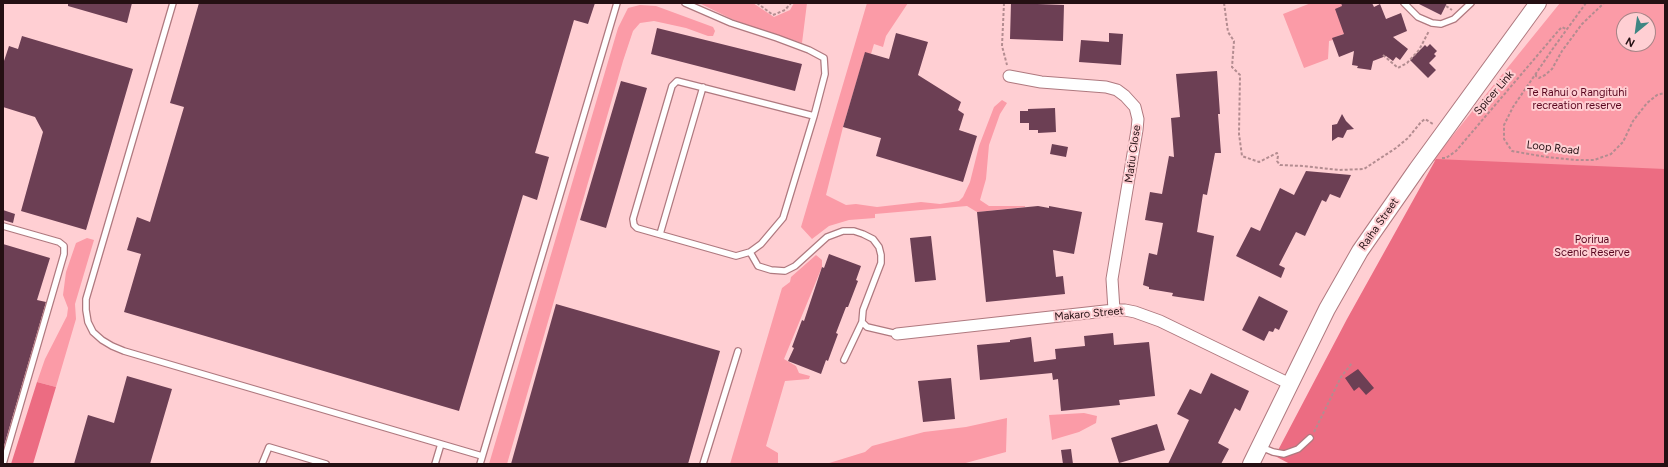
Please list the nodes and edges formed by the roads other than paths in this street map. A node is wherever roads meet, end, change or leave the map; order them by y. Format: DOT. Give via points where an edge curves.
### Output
graph roads {
  1 [pos="174,3"];
  2 [pos="617,3"];
  3 [pos="685,3"];
  4 [pos="1404,3"];
  5 [pos="1471,3"];
  6 [pos="1538,3"];
  7 [pos="1009,76"];
  8 [pos="703,87"];
  9 [pos="814,116"];
  10 [pos="3,226"];
  11 [pos="660,234"];
  12 [pos="750,252"];
  13 [pos="1114,310"];
  14 [pos="862,322"];
  15 [pos="897,334"];
  16 [pos="738,351"];
  17 [pos="844,360"];
  18 [pos="1290,384"];
  19 [pos="1310,438"];
  20 [pos="441,444"];
  21 [pos="1260,446"];
  22 [pos="482,456"];
  23 [pos="3,464"];
  24 [pos="262,464"];
  25 [pos="326,464"];
  26 [pos="435,464"];
  27 [pos="480,464"];
  28 [pos="703,464"];
  29 [pos="1251,464"];
  1 -- 20 [label="lane" via="86,299 88,322 93,332 102,340 124,351"];
  2 -- 22 [label="lane"];
  3 -- 9 [label="lane" via="731,23 810,50 824,58 824,74"];
  4 -- 5 [label="lane" via="1418,17 1432,23 1454,20"];
  6 -- 18 [label="main road, Raiha Street" via="1427,155 1348,270"];
  7 -- 13 [label="street, Matiu Close" via="1041,82 1106,87 1118,90 1135,107 1138,130 1112,279"];
  8 -- 9 [label="lane"];
  8 -- 11 [label="lane"];
  8 -- 11 [label="lane" via="677,81 672,86 637,205 633,219 637,228"];
  9 -- 12 [label="lane" via="783,218 761,244"];
  10 -- 23 [label="lane" via="59,242 64,246 64,254"];
  11 -- 12 [label="lane" via="736,256"];
  12 -- 14 [label="lane" via="758,266 785,271 795,266 827,237 844,230 854,231 873,239 879,247 881,263 863,310"];
  13 -- 15 [label="street, Makaro Street"];
  13 -- 18 [label="street, Makaro Street" via="1135,312 1160,321"];
  14 -- 15 [label="lane" via="867,327"];
  14 -- 17 [label="lane"];
  16 -- 28 [label="lane"];
  18 -- 21 [label="main road, Raiha Street"];
  19 -- 21 [label="lane" via="1298,449 1284,454"];
  20 -- 22 [label="lane"];
  20 -- 26 [label="lane"];
  21 -- 29 [label="main road, Raiha Street"];
  22 -- 27 [label="lane"];
  24 -- 25 [label="lane" via="269,447"];
}
